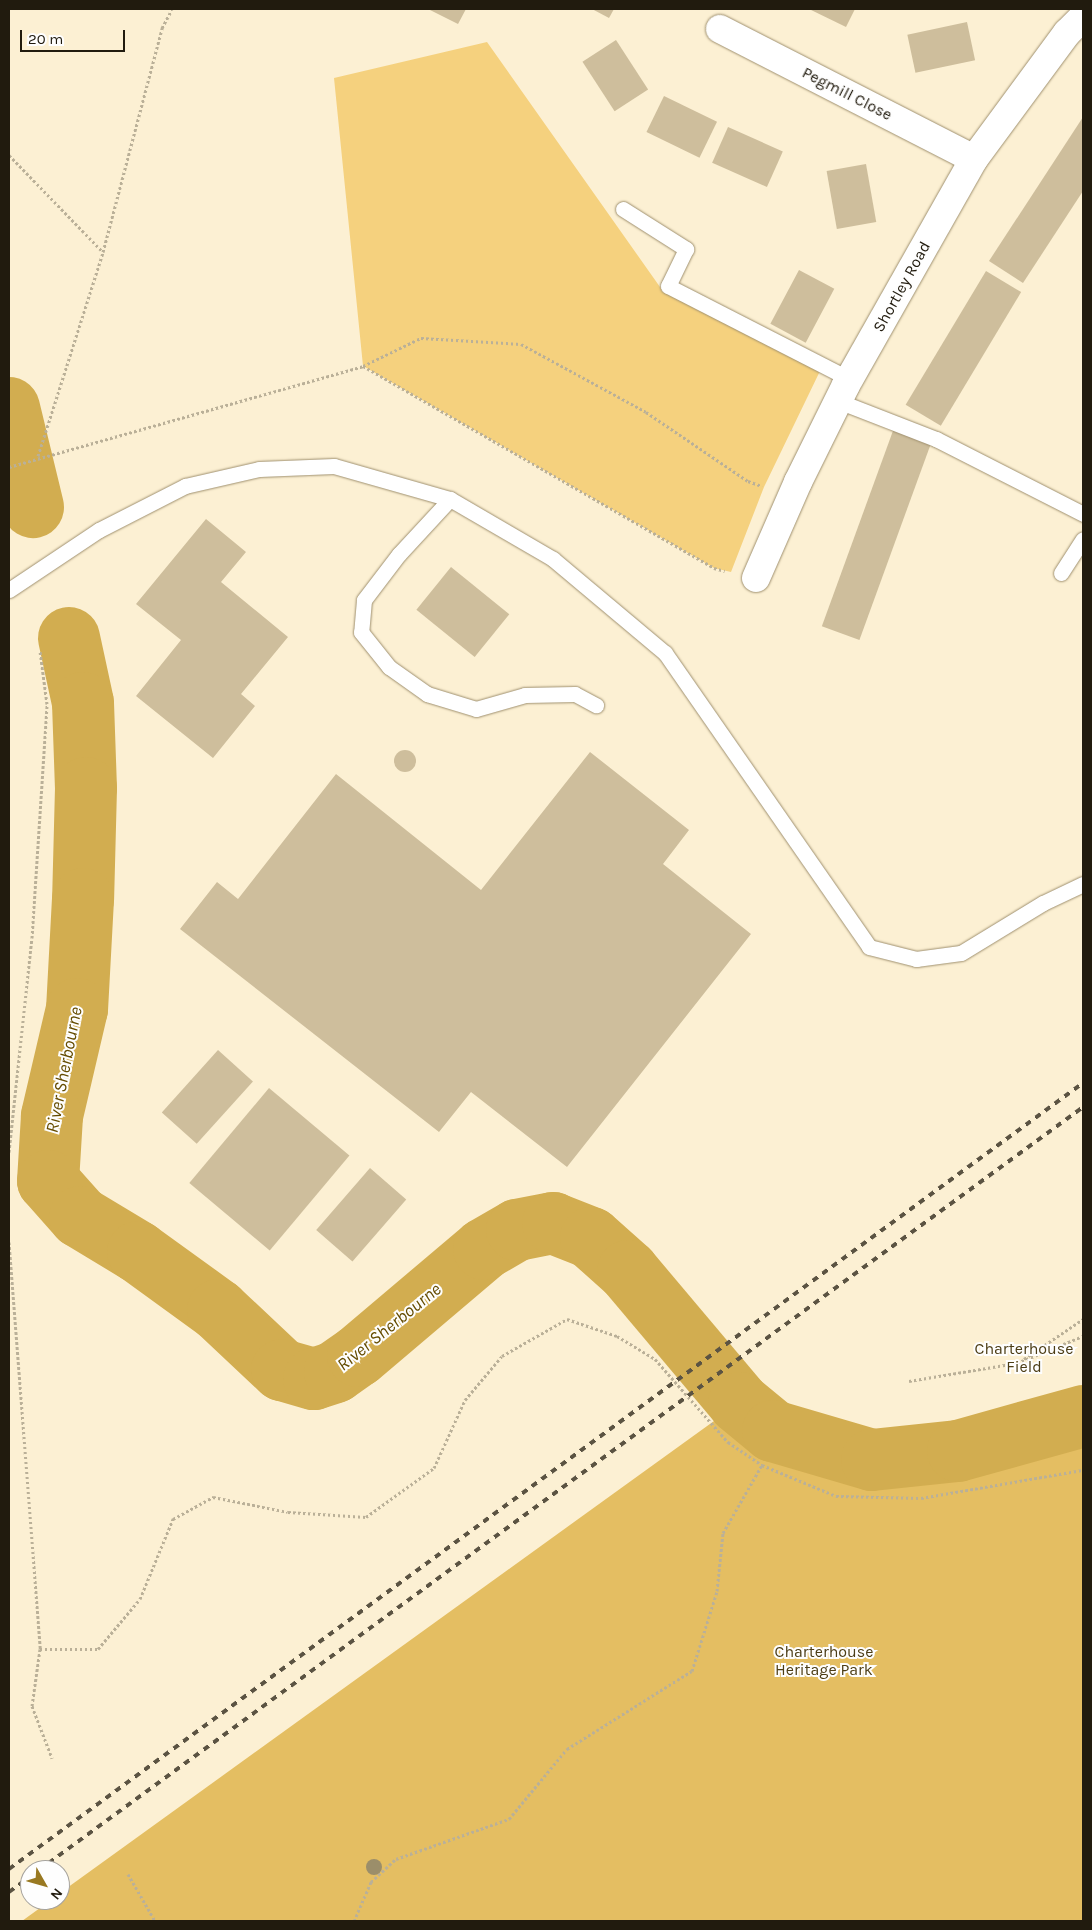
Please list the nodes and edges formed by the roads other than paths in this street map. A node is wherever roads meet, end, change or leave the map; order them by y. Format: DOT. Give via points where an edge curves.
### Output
graph roads {
  1 [pos="1083,17"];
  2 [pos="720,29"];
  3 [pos="974,159"];
  4 [pos="623,209"];
  5 [pos="844,390"];
  6 [pos="450,499"];
  7 [pos="1083,514"];
  8 [pos="1083,539"];
  9 [pos="1061,573"];
  10 [pos="756,578"];
  11 [pos="9,590"];
  12 [pos="596,705"];
  13 [pos="1083,884"];
  1 -- 3 [label="street, Shortley Road" via="1067,33"];
  2 -- 3 [label="street, Pegmill Close"];
  3 -- 5 [label="street, Shortley Road"];
  4 -- 5 [label="lane" via="686,249 668,286"];
  5 -- 7 [label="lane"];
  5 -- 10 [label="street, Shortley Road" via="790,497"];
  6 -- 11 [label="lane" via="334,466 259,469 185,486 99,530"];
  6 -- 12 [label="lane" via="399,554 364,600 361,632 389,667 427,694 468,707 476,709 525,695 575,694"];
  6 -- 13 [label="lane" via="553,559 665,653 869,947 916,959 961,954 1043,902"];
  8 -- 9 [label="lane"];
}
